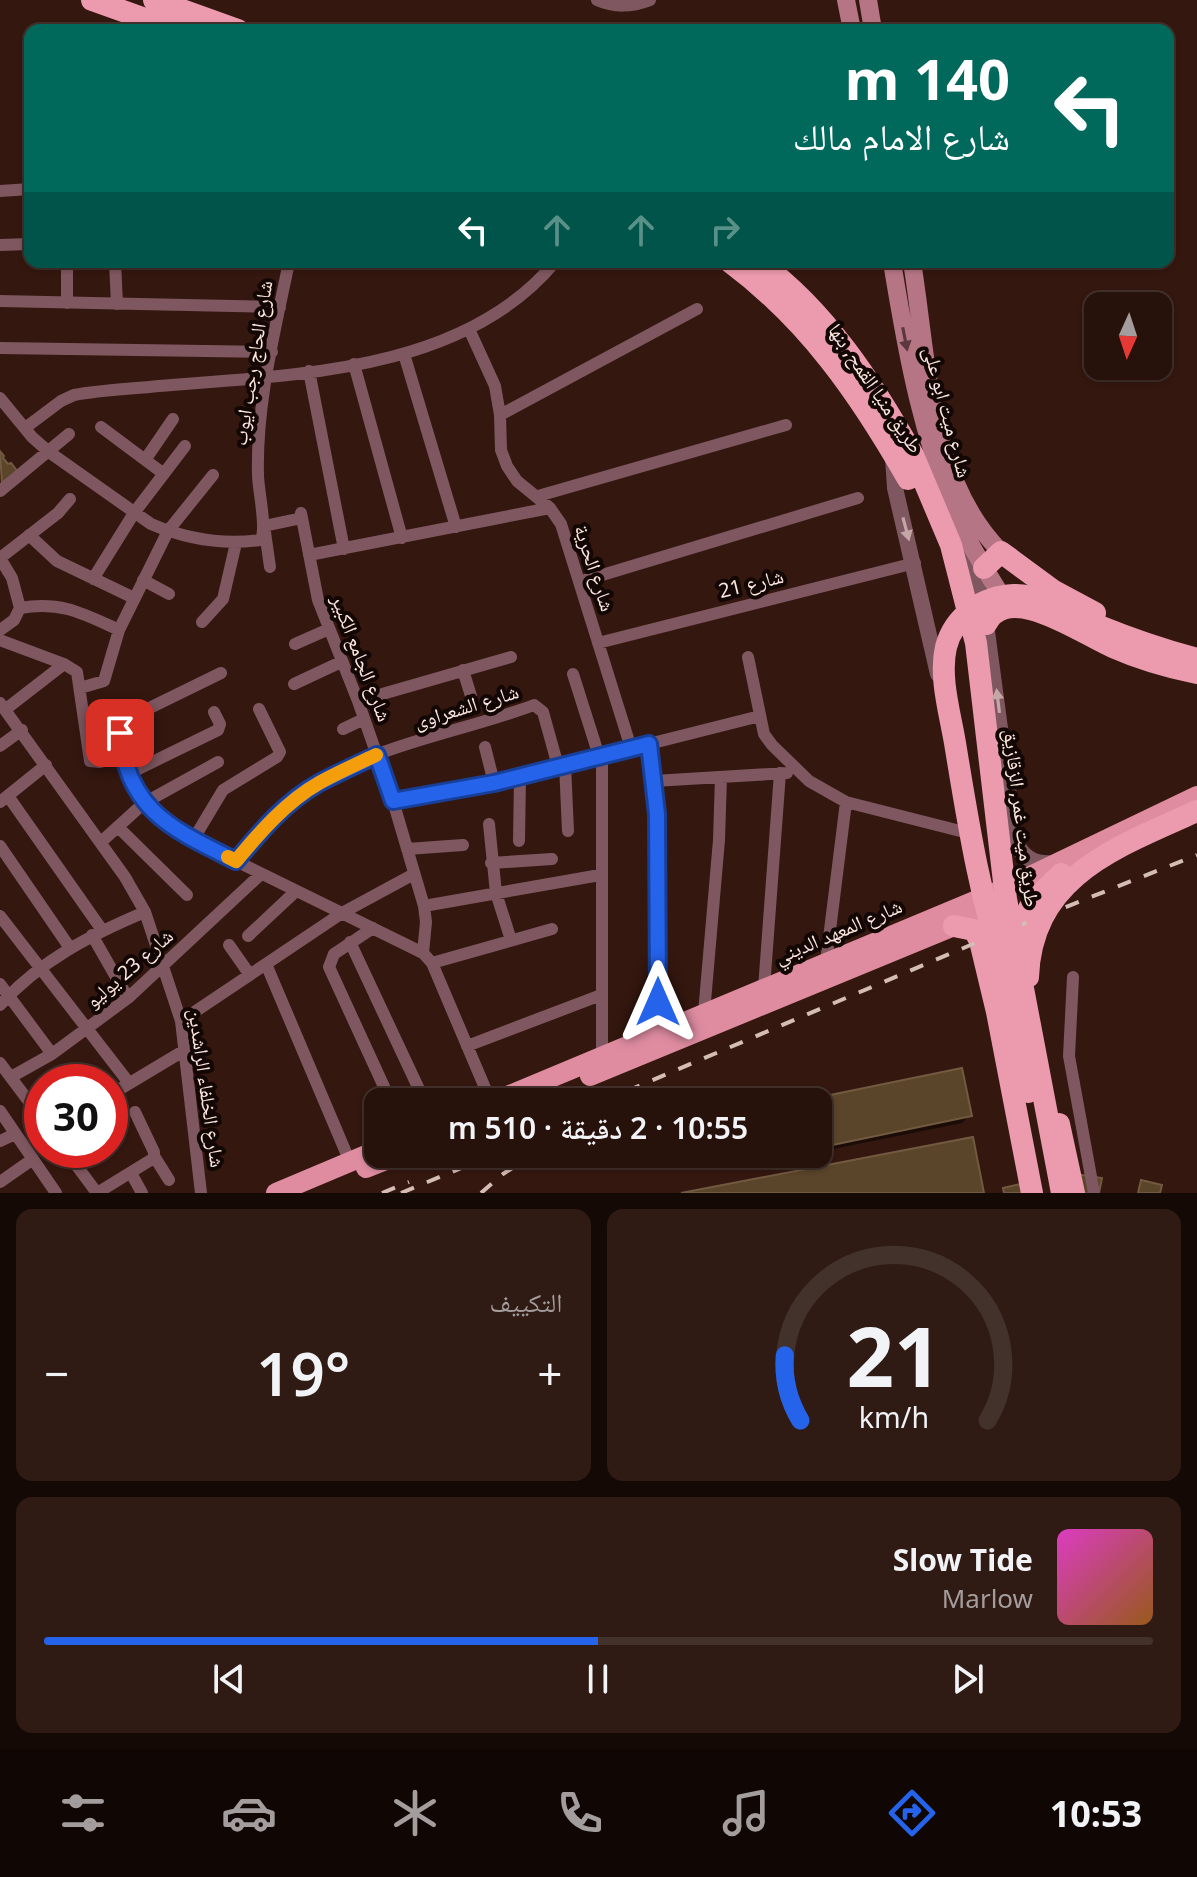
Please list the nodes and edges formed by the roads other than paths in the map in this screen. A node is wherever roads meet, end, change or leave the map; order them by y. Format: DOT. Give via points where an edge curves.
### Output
graph roads {
  1 [pos="92,0"];
  2 [pos="154,0"];
  3 [pos="597,0"];
  4 [pos="650,0"];
  5 [pos="846,0"];
  6 [pos="868,0"];
  7 [pos="159,24"];
  8 [pos="221,24"];
  9 [pos="851,24"];
  10 [pos="872,24"];
  11 [pos="24,189"];
  12 [pos="0,191"];
  13 [pos="0,234"];
  14 [pos="24,244"];
  15 [pos="0,245"];
  16 [pos="67,268"];
  17 [pos="115,268"];
  18 [pos="288,268"];
  19 [pos="548,268"];
  20 [pos="738,268"];
  21 [pos="766,268"];
  22 [pos="893,268"];
  23 [pos="913,268"];
  24 [pos="0,301"];
  25 [pos="67,303"];
  26 [pos="117,304"];
  27 [pos="280,307"];
  28 [pos="697,309"];
  29 [pos="469,329"];
  30 [pos="0,348"];
  31 [pos="272,352"];
  32 [pos="404,354"];
  33 [pos="354,364"];
  34 [pos="309,371"];
  35 [pos="268,377"];
  36 [pos="0,398"];
  37 [pos="500,415"];
  38 [pos="892,418"];
  39 [pos="173,419"];
  40 [pos="786,425"];
  41 [pos="101,427"];
  42 [pos="25,428"];
  43 [pos="69,434"];
  44 [pos="185,446"];
  45 [pos="49,452"];
  46 [pos="903,454"];
  47 [pos="145,460"];
  48 [pos="164,474"];
  49 [pos="213,475"];
  50 [pos="908,479"];
  51 [pos="0,491"];
  52 [pos="538,496"];
  53 [pos="858,498"];
  54 [pos="70,499"];
  55 [pos="550,508"];
  56 [pos="134,513"];
  57 [pos="456,527"];
  58 [pos="264,529"];
  59 [pos="168,531"];
  60 [pos="29,535"];
  61 [pos="402,538"];
  62 [pos="236,543"];
  63 [pos="344,549"];
  64 [pos="309,555"];
  65 [pos="0,558"];
  66 [pos="993,560"];
  67 [pos="915,563"];
  68 [pos="270,567"];
  69 [pos="93,579"];
  70 [pos="143,580"];
  71 [pos="579,582"];
  72 [pos="169,594"];
  73 [pos="134,598"];
  74 [pos="1008,606"];
  75 [pos="20,608"];
  76 [pos="202,622"];
  77 [pos="986,624"];
  78 [pos="329,629"];
  79 [pos="0,630"];
  80 [pos="119,630"];
  81 [pos="0,640"];
  82 [pos="598,643"];
  83 [pos="295,644"];
  84 [pos="1197,648"];
  85 [pos="511,657"];
  86 [pos="748,657"];
  87 [pos="1197,659"];
  88 [pos="341,662"];
  89 [pos="64,664"];
  90 [pos="463,670"];
  91 [pos="221,673"];
  92 [pos="1197,673"];
  93 [pos="573,674"];
  94 [pos="294,684"];
  95 [pos="80,688"];
  96 [pos="471,696"];
  97 [pos="358,701"];
  98 [pos="3,706"];
  99 [pos="259,709"];
  100 [pos="214,712"];
  101 [pos="760,716"];
  102 [pos="364,719"];
  103 [pos="343,729"];
  104 [pos="22,730"];
  105 [pos="649,744"];
  106 [pos="0,746"];
  107 [pos="485,747"];
  108 [pos="631,748"];
  109 [pos="377,755"];
  110 [pos="125,756"];
  111 [pos="600,756"];
  112 [pos="218,762"];
  113 [pos="46,765"];
  114 [pos="562,766"];
  115 [pos="798,772"];
  116 [pos="130,773"];
  117 [pos="780,773"];
  118 [pos="520,776"];
  119 [pos="721,777"];
  120 [pos="654,781"];
  121 [pos="494,783"];
  122 [pos="1197,796"];
  123 [pos="4,799"];
  124 [pos="393,801"];
  125 [pos="846,802"];
  126 [pos="144,803"];
  127 [pos="1197,811"];
  128 [pos="1197,823"];
  129 [pos="489,824"];
  130 [pos="118,827"];
  131 [pos="568,831"];
  132 [pos="973,834"];
  133 [pos="193,840"];
  134 [pos="519,841"];
  135 [pos="101,842"];
  136 [pos="463,845"];
  137 [pos="0,846"];
  138 [pos="407,849"];
  139 [pos="1021,852"];
  140 [pos="552,859"];
  141 [pos="236,861"];
  142 [pos="491,863"];
  143 [pos="1057,868"];
  144 [pos="261,874"];
  145 [pos="414,874"];
  146 [pos="600,875"];
  147 [pos="972,882"];
  148 [pos="296,891"];
  149 [pos="496,893"];
  150 [pos="187,895"];
  151 [pos="424,906"];
  152 [pos="145,912"];
  153 [pos="342,913"];
  154 [pos="0,916"];
  155 [pos="955,917"];
  156 [pos="373,928"];
  157 [pos="552,929"];
  158 [pos="97,932"];
  159 [pos="248,936"];
  160 [pos="511,940"];
  161 [pos="350,942"];
  162 [pos="229,945"];
  163 [pos="70,948"];
  164 [pos="428,958"];
  165 [pos="826,962"];
  166 [pos="266,964"];
  167 [pos="164,966"];
  168 [pos="38,969"];
  169 [pos="250,975"];
  170 [pos="1006,975"];
  171 [pos="1073,977"];
  172 [pos="0,984"];
  173 [pos="764,988"];
  174 [pos="601,995"];
  175 [pos="128,998"];
  176 [pos="4,1000"];
  177 [pos="704,1013"];
  178 [pos="181,1021"];
  179 [pos="1030,1023"];
  180 [pos="89,1028"];
  181 [pos="657,1033"];
  182 [pos="467,1046"];
  183 [pos="185,1050"];
  184 [pos="52,1054"];
  185 [pos="602,1056"];
  186 [pos="0,1063"];
  187 [pos="11,1077"];
  188 [pos="129,1083"];
  189 [pos="385,1088"];
  190 [pos="418,1088"];
  191 [pos="486,1088"];
  192 [pos="525,1088"];
  193 [pos="559,1088"];
  194 [pos="24,1095"];
  195 [pos="0,1111"];
  196 [pos="135,1112"];
  197 [pos="15,1134"];
  198 [pos="0,1141"];
  199 [pos="24,1146"];
  200 [pos="154,1156"];
  201 [pos="364,1159"];
  202 [pos="350,1162"];
  203 [pos="24,1165"];
  204 [pos="364,1166"];
  205 [pos="39,1168"];
  206 [pos="78,1168"];
  207 [pos="131,1173"];
  208 [pos="169,1180"];
  209 [pos="0,1182"];
  210 [pos="56,1193"];
  211 [pos="97,1193"];
  212 [pos="142,1193"];
  213 [pos="201,1193"];
  214 [pos="276,1193"];
  215 [pos="307,1193"];
  216 [pos="1032,1193"];
  217 [pos="1047,1193"];
  218 [pos="1062,1193"];
  219 [pos="1074,1193"];
  220 [pos="1094,1193"];
  1 -- 7 [label="highway"];
  2 -- 8 [label="highway"];
  3 -- 4 [label="street" via="617,6"];
  5 -- 9 [label="main road"];
  6 -- 10 [label="main road"];
  11 -- 12 [label="street"];
  13 -- 15 [label="street"];
  14 -- 15 [label="street"];
  16 -- 25 [label="street"];
  17 -- 26 [label="street"];
  18 -- 27 [label="street, شارع الحاج رجب ايوب"];
  19 -- 29 [label="street" via="505,307"];
  20 -- 46 [label="highway, طريق منيا القمح, بنها" via="812,335"];
  21 -- 38 [label="highway, طريق منيا القمح, بنها" via="850,354"];
  22 -- 66 [label="main road, شارع ميت ابو على, one-way" via="930,447 963,529"];
  23 -- 66 [label="main road, شارع ميت ابو على" via="945,451"];
  24 -- 25 [label="street"];
  25 -- 26 [label="street"];
  26 -- 27 [label="street"];
  27 -- 31 [label="street, شارع الحاج رجب ايوب"];
  28 -- 37 [label="street"];
  29 -- 32 [label="street"];
  29 -- 37 [label="street, شارع الحرية" via="495,386"];
  30 -- 31 [label="street"];
  31 -- 35 [label="street, شارع الحاج رجب ايوب"];
  32 -- 33 [label="street"];
  32 -- 57 [label="street"];
  33 -- 34 [label="street"];
  33 -- 61 [label="street"];
  34 -- 35 [label="street"];
  34 -- 63 [label="street"];
  35 -- 42 [label="street" via="74,395"];
  35 -- 58 [label="street, شارع الحاج رجب ايوب" via="258,452"];
  36 -- 42 [label="street"];
  37 -- 52 [label="street, شارع الحرية" via="507,466"];
  38 -- 46 [label="highway, طريق منيا القمح, بنها"];
  38 -- 77 [label="street" via="913,436 968,558"];
  39 -- 47 [label="street"];
  40 -- 52 [label="street"];
  41 -- 47 [label="street"];
  42 -- 45 [label="street"];
  43 -- 45 [label="street"];
  44 -- 48 [label="street"];
  45 -- 51 [label="street"];
  45 -- 56 [label="street"];
  46 -- 50 [label="highway, طريق منيا القمح, بنها"];
  46 -- 67 [label="street, one-way" via="895,488"];
  46 -- 179 [label="highway, طريق ميت غمر, الزقازيق, bridge" via="951,545 976,643 1006,899"];
  47 -- 48 [label="street"];
  48 -- 56 [label="street"];
  49 -- 59 [label="street"];
  50 -- 170 [label="highway, طريق ميت غمر, الزقازيق, bridge" via="938,548 956,613"];
  52 -- 55 [label="street, شارع الحرية"];
  53 -- 71 [label="street"];
  54 -- 60 [label="street"];
  55 -- 57 [label="street"];
  55 -- 71 [label="street, شارع الحرية" via="561,524"];
  56 -- 59 [label="street"];
  56 -- 69 [label="street"];
  57 -- 61 [label="street"];
  58 -- 62 [label="street" via="260,540"];
  58 -- 64 [label="street, شارع الجامع الكبير" via="302,516"];
  58 -- 68 [label="street, شارع الحاج رجب ايوب"];
  59 -- 62 [label="street"];
  59 -- 70 [label="street"];
  60 -- 65 [label="street"];
  60 -- 69 [label="street" via="57,561"];
  61 -- 63 [label="street"];
  62 -- 76 [label="street" via="223,599"];
  63 -- 64 [label="street"];
  64 -- 78 [label="street, شارع الجامع الكبير"];
  65 -- 75 [label="street"];
  66 -- 74 [label="main road, شارع ميت ابو على"];
  66 -- 84 [label="highway" via="1106,619"];
  67 -- 82 [label="street, شارع 21"];
  67 -- 132 [label="street"];
  69 -- 73 [label="street"];
  70 -- 72 [label="street"];
  70 -- 73 [label="street"];
  71 -- 82 [label="street, شارع الحرية"];
  73 -- 80 [label="street"];
  74 -- 77 [label="highway" via="993,613"];
  74 -- 92 [label="highway" via="1041,612 1111,646"];
  75 -- 79 [label="street"];
  75 -- 80 [label="street" via="56,605"];
  139 -- 77 [label="street, one-way" via="1015,840"];
  78 -- 83 [label="street"];
  78 -- 88 [label="street, شارع الجامع الكبير"];
  80 -- 95 [label="street" via="106,679"];
  81 -- 89 [label="street"];
  82 -- 108 [label="street, شارع الحرية"];
  85 -- 90 [label="street"];
  86 -- 101 [label="street"];
  87 -- 170 [label="highway, bridge" via="1120,635 1025,595 987,601 957,624 945,651 946,691 978,878"];
  88 -- 94 [label="street"];
  88 -- 97 [label="street, شارع الجامع الكبير"];
  89 -- 95 [label="street" via="77,672"];
  89 -- 98 [label="street"];
  90 -- 96 [label="street"];
  90 -- 97 [label="street"];
  91 -- 110 [label="street" via="127,719 120,733"];
  93 -- 111 [label="street"];
  95 -- 110 [label="street" via="90,761"];
  97 -- 102 [label="street, شارع الجامع الكبير"];
  98 -- 104 [label="street, شارع الخلفاء الراشدين"];
  99 -- 133 [label="street" via="280,752 223,790"];
  100 -- 116 [label="street" via="218,730"];
  101 -- 105 [label="street"];
  101 -- 115 [label="street" via="768,740"];
  102 -- 103 [label="street"];
  102 -- 109 [label="street, شارع الجامع الكبير"];
  104 -- 106 [label="street"];
  104 -- 113 [label="street, شارع الخلفاء الراشدين"];
  105 -- 108 [label="street"];
  105 -- 120 [label="street"];
  107 -- 121 [label="street"];
  108 -- 111 [label="street"];
  109 -- 114 [label="street, شارع الشعراوى" via="534,705 543,712"];
  109 -- 124 [label="street, شارع الجامع الكبير"];
  109 -- 141 [label="street, شارع الشعراوى" via="307,791"];
  110 -- 116 [label="street"];
  111 -- 114 [label="street"];
  111 -- 146 [label="street"];
  112 -- 126 [label="street"];
  113 -- 123 [label="street"];
  113 -- 135 [label="street, شارع الخلفاء الراشدين"];
  114 -- 118 [label="street"];
  114 -- 131 [label="street"];
  115 -- 117 [label="street"];
  115 -- 125 [label="street"];
  116 -- 126 [label="street"];
  117 -- 119 [label="street"];
  117 -- 173 [label="street"];
  118 -- 121 [label="street"];
  118 -- 134 [label="street"];
  119 -- 120 [label="street"];
  119 -- 177 [label="street"];
  120 -- 181 [label="street"];
  121 -- 124 [label="street"];
  122 -- 143 [label="main road, شارع المعهد الديني"];
  123 -- 158 [label="street"];
  124 -- 138 [label="street, شارع الجامع الكبير"];
  125 -- 132 [label="street"];
  125 -- 165 [label="street"];
  126 -- 130 [label="street"];
  126 -- 133 [label="street"];
  127 -- 179 [label="highway, bridge" via="1117,847 1069,880 1043,916 1029,960"];
  128 -- 143 [label="main road, شارع المعهد الديني" via="1138,849"];
  129 -- 142 [label="street"];
  130 -- 135 [label="street"];
  130 -- 150 [label="street"];
  132 -- 147 [label="street"];
  133 -- 141 [label="street"];
  135 -- 152 [label="street, شارع الخلفاء الراشدين"];
  136 -- 138 [label="street"];
  137 -- 163 [label="street"];
  138 -- 145 [label="street, شارع الجامع الكبير"];
  139 -- 143 [label="street"];
  139 -- 147 [label="street" via="1012,872 1000,881"];
  140 -- 142 [label="street"];
  141 -- 144 [label="street"];
  142 -- 149 [label="street"];
  143 -- 155 [label="main road, شارع المعهد الديني"];
  143 -- 219 [label="highway, طريق ميت غمر, الزقازيق" via="1030,904 1024,924"];
  144 -- 148 [label="street"];
  144 -- 167 [label="street, شارع 23 يوليو"];
  145 -- 151 [label="street, شارع الجامع الكبير"];
  145 -- 153 [label="street"];
  146 -- 149 [label="street"];
  146 -- 174 [label="street"];
  147 -- 155 [label="street"];
  148 -- 153 [label="street"];
  148 -- 159 [label="street"];
  149 -- 151 [label="street"];
  149 -- 160 [label="street"];
  151 -- 164 [label="street, شارع الجامع الكبير"];
  152 -- 158 [label="street"];
  152 -- 167 [label="street, شارع الخلفاء الراشدين"];
  153 -- 156 [label="street"];
  153 -- 166 [label="street"];
  154 -- 168 [label="street"];
  155 -- 165 [label="main road, شارع المعهد الديني"];
  155 -- 193 [label="main road, شارع المعهد الديني"];
  155 -- 216 [label="highway" via="980,941"];
  156 -- 161 [label="street"];
  156 -- 164 [label="street"];
  157 -- 160 [label="street"];
  158 -- 163 [label="street"];
  158 -- 175 [label="street"];
  160 -- 164 [label="street"];
  161 -- 189 [label="street" via="334,954 329,967"];
  161 -- 190 [label="street"];
  162 -- 169 [label="street"];
  163 -- 168 [label="street"];
  164 -- 182 [label="street, شارع الجامع الكبير"];
  165 -- 173 [label="main road, شارع المعهد الديني"];
  166 -- 169 [label="street"];
  166 -- 202 [label="street"];
  167 -- 175 [label="street, شارع 23 يوليو"];
  167 -- 178 [label="street, شارع الخلفاء الراشدين"];
  168 -- 176 [label="street"];
  168 -- 180 [label="street"];
  169 -- 178 [label="street"];
  170 -- 217 [label="highway, طريق ميت غمر, الزقازيق, bridge"];
  171 -- 220 [label="street" via="1069,1056"];
  172 -- 176 [label="street"];
  173 -- 177 [label="main road, شارع المعهد الديني"];
  174 -- 182 [label="street"];
  174 -- 185 [label="street"];
  175 -- 180 [label="street, شارع 23 يوليو"];
  176 -- 184 [label="street"];
  177 -- 181 [label="main road, شارع المعهد الديني"];
  178 -- 183 [label="street, شارع الخلفاء الراشدين"];
  179 -- 218 [label="highway, طريق ميت غمر, الزقازيق, bridge"];
  180 -- 184 [label="street, شارع 23 يوليو"];
  180 -- 188 [label="street"];
  181 -- 185 [label="main road, شارع المعهد الديني"];
  182 -- 191 [label="street, شارع الجامع الكبير"];
  183 -- 188 [label="street"];
  183 -- 213 [label="street, شارع الخلفاء الراشدين"];
  184 -- 187 [label="street, شارع 23 يوليو"];
  185 -- 192 [label="main road, شارع المعهد الديني"];
  186 -- 187 [label="street"];
  187 -- 194 [label="street"];
  195 -- 197 [label="street"];
  196 -- 200 [label="street"];
  197 -- 198 [label="street"];
  197 -- 199 [label="street"];
  200 -- 207 [label="street"];
  200 -- 208 [label="street"];
  201 -- 202 [label="main road"];
  202 -- 214 [label="main road"];
  203 -- 209 [label="street"];
  204 -- 215 [label="main road"];
  205 -- 210 [label="street"];
  206 -- 211 [label="street"];
  207 -- 211 [label="street"];
  207 -- 212 [label="street"];
}
